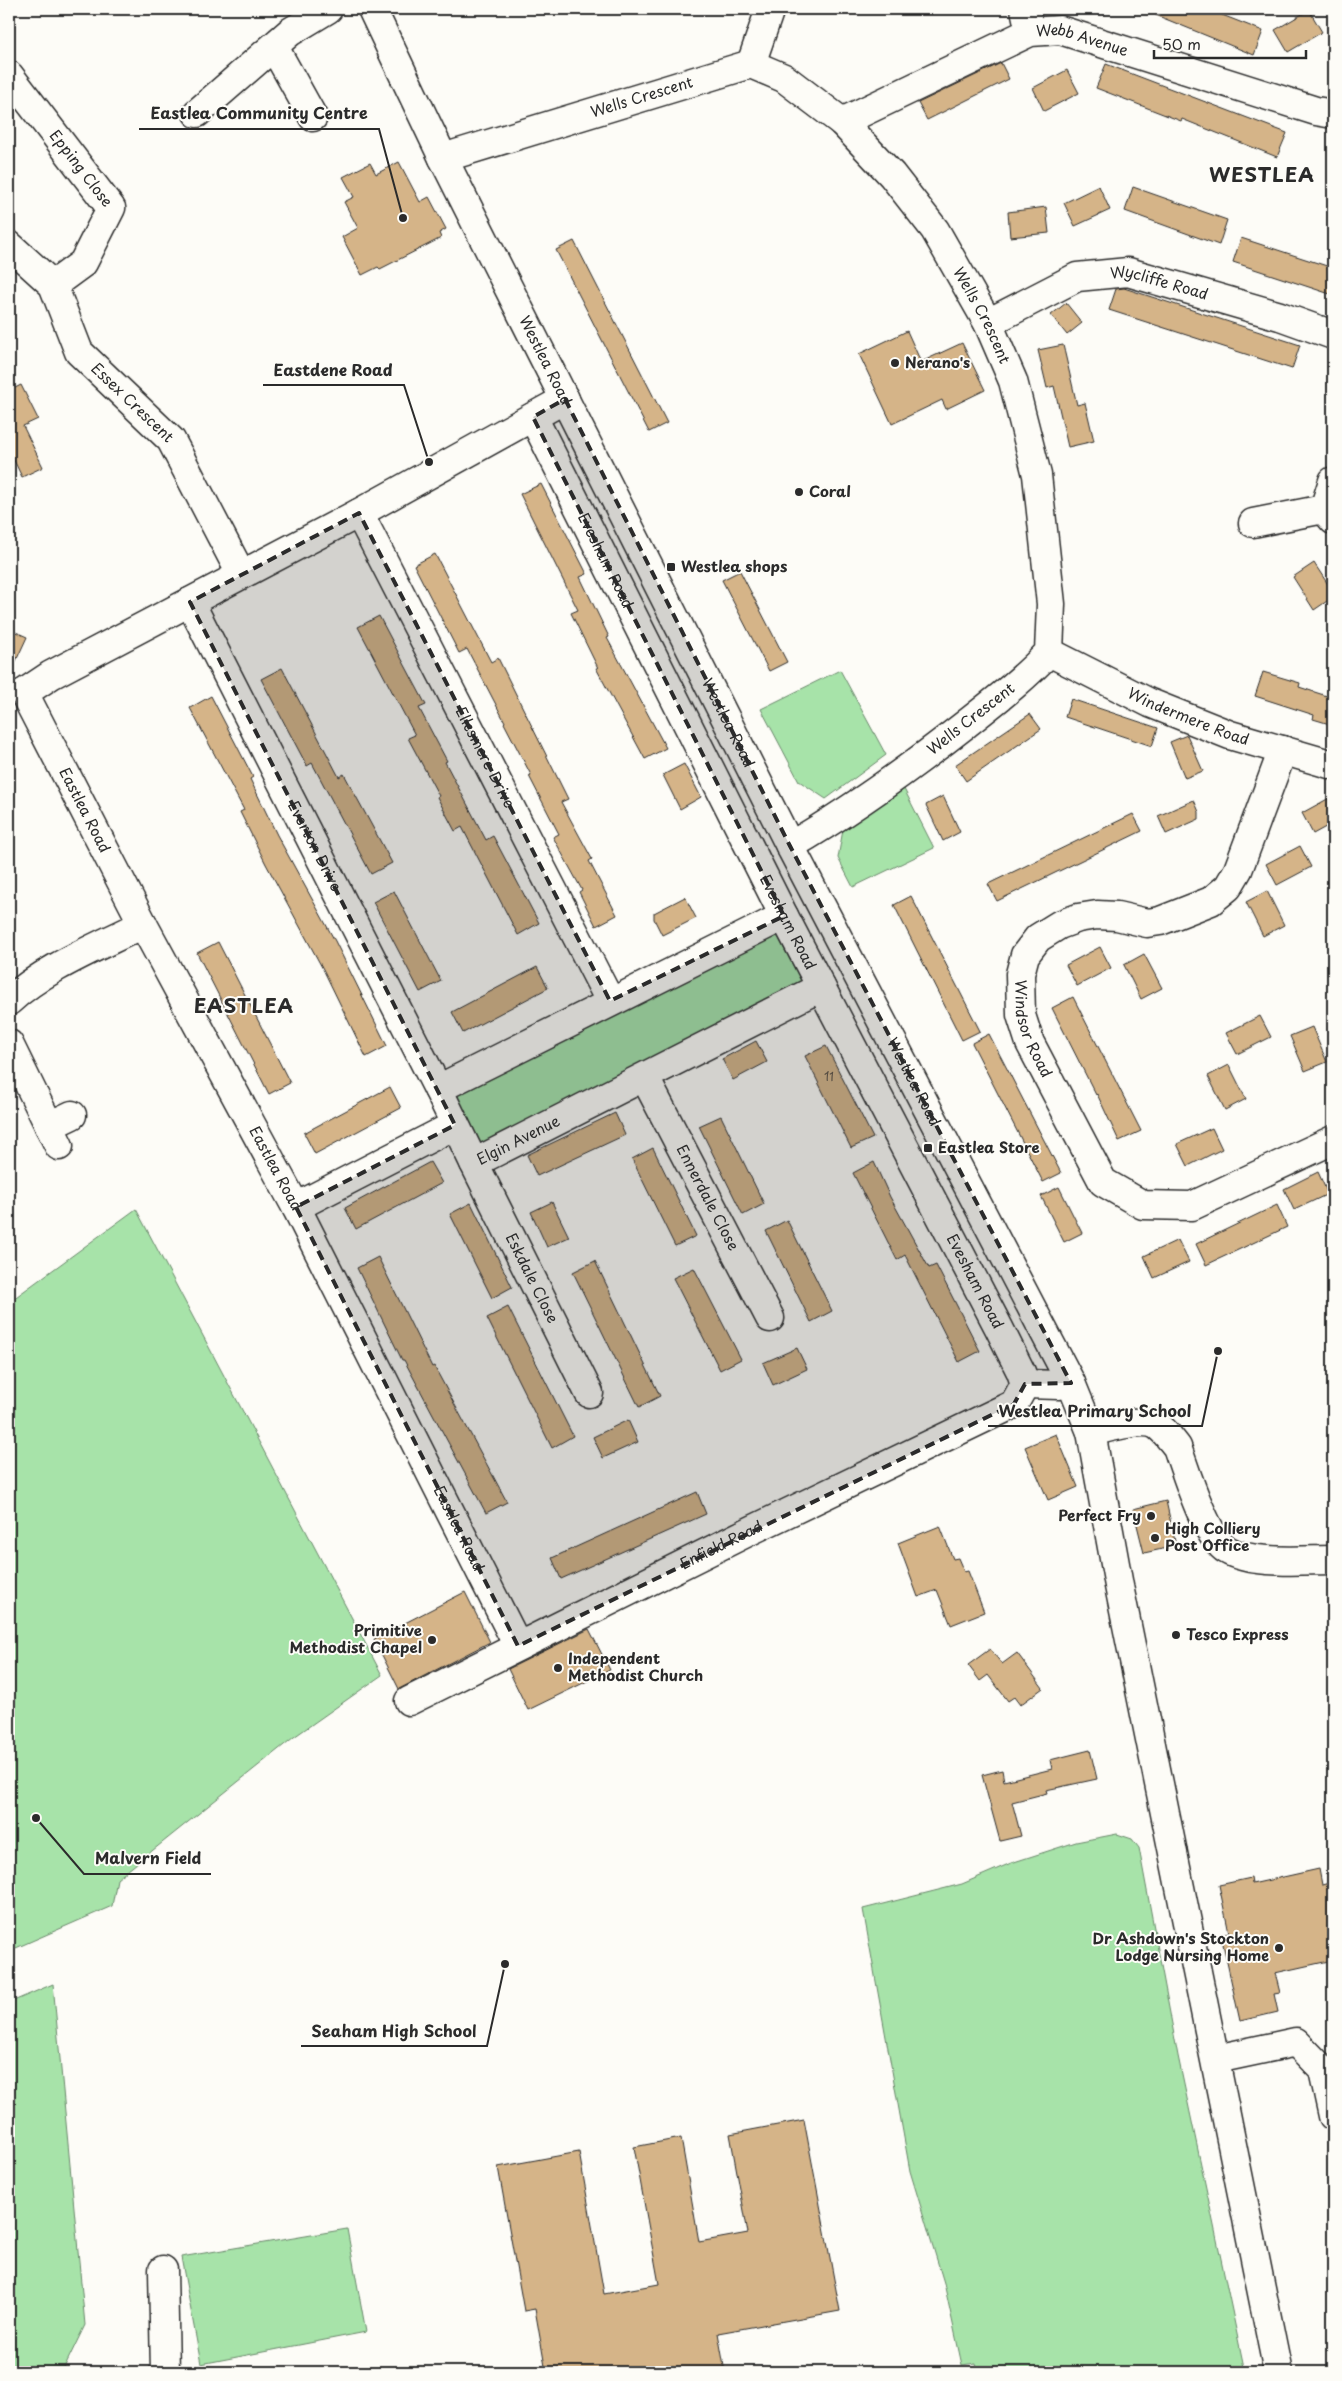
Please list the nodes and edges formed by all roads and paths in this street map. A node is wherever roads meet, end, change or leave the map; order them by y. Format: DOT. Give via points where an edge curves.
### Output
graph roads {
  1 [pos="328,9"];
  2 [pos="372,9"];
  3 [pos="770,9"];
  4 [pos="1027,20"];
  5 [pos="274,47"];
  6 [pos="750,64"];
  7 [pos="9,74"];
  8 [pos="197,113"];
  9 [pos="1333,114"];
  10 [pos="313,118"];
  11 [pos="842,122"];
  12 [pos="444,158"];
  13 [pos="9,245"];
  14 [pos="53,285"];
  15 [pos="988,323"];
  16 [pos="1333,335"];
  17 [pos="564,399"];
  18 [pos="533,417"];
  19 [pos="1333,482"];
  20 [pos="359,513"];
  21 [pos="1328,515"];
  22 [pos="1253,522"];
  23 [pos="242,574"];
  24 [pos="190,602"];
  25 [pos="1049,652"];
  26 [pos="16,690"];
  27 [pos="1283,750"];
  28 [pos="1333,765"];
  29 [pos="790,846"];
  30 [pos="784,916"];
  31 [pos="143,924"];
  32 [pos="821,987"];
  33 [pos="610,1001"];
  34 [pos="9,1002"];
  35 [pos="9,1044"];
  36 [pos="645,1078"];
  37 [pos="438,1089"];
  38 [pos="455,1125"];
  39 [pos="60,1129"];
  40 [pos="1333,1140"];
  41 [pos="474,1163"];
  42 [pos="296,1207"];
  43 [pos="770,1318"];
  44 [pos="1071,1383"];
  45 [pos="1024,1384"];
  46 [pos="589,1392"];
  47 [pos="1091,1432"];
  48 [pos="1333,1560"];
  49 [pos="518,1646"];
  50 [pos="409,1701"];
  51 [pos="1216,2059"];
  52 [pos="1333,2116"];
  53 [pos="163,2270"];
  54 [pos="165,2372"];
  55 [pos="1278,2372"];
  1 -- 5 [label="street" via="290,32"];
  2 -- 12 [label="street, Westlea Road"];
  3 -- 6 [label="street"];
  4 -- 9 [label="street, Webb Avenue"];
  4 -- 11 [label="street, Webb Avenue"];
  5 -- 8 [label="street"];
  5 -- 10 [label="street"];
  6 -- 11 [label="street, Wells Crescent" via="784,78"];
  6 -- 12 [label="street, Wells Crescent"];
  7 -- 14 [label="street, Epping Close" via="111,208 84,263"];
  11 -- 15 [label="street, Wells Crescent" via="892,174 935,230"];
  12 -- 17 [label="street, Westlea Road"];
  13 -- 14 [label="street, Essex Crescent"];
  14 -- 23 [label="street, Essex Crescent" via="79,352 171,440"];
  15 -- 16 [label="street, Wycliffe Road" via="1077,277 1128,272 1280,316"];
  15 -- 25 [label="street, Wells Crescent" via="1013,381 1037,475 1051,604"];
  17 -- 18 [label="street"];
  17 -- 29 [label="street, Westlea Road"];
  18 -- 20 [label="street"];
  18 -- 30 [label="street, Evesham Road"];
  19 -- 21 [label="street"];
  20 -- 23 [label="street"];
  20 -- 33 [label="street, Ellesmere Drive"];
  21 -- 22 [label="street"];
  23 -- 24 [label="street"];
  24 -- 26 [label="street"];
  24 -- 37 [label="street, Everton Drive"];
  25 -- 27 [label="street, Windermere Road" via="1150,703 1230,736"];
  25 -- 29 [label="street, Wells Crescent" via="1030,673 939,745 846,812"];
  26 -- 31 [label="street, Eastlea Road"];
  27 -- 28 [label="street, Windermere Road"];
  27 -- 40 [label="street, Windsor Road" via="1238,870 1228,887 1211,901 1160,921 1147,923 1097,915 1058,925 1038,938 1025,955 1020,974 1021,1015 1030,1043 1103,1182 1143,1206 1192,1206"];
  29 -- 44 [label="street, Westlea Road"];
  30 -- 32 [label="street, Evesham Road"];
  30 -- 33 [label="street"];
  31 -- 34 [label="street" via="21,990"];
  31 -- 42 [label="street, Eastlea Road"];
  32 -- 36 [label="street, Elgin Avenue"];
  32 -- 45 [label="street, Evesham Road" via="999,1328"];
  33 -- 37 [label="street"];
  35 -- 39 [label="street"];
  36 -- 41 [label="street, Elgin Avenue"];
  36 -- 43 [label="street, Ennerdale Close"];
  37 -- 38 [label="street, Elgin Avenue"];
  38 -- 41 [label="street, Elgin Avenue"];
  38 -- 42 [label="street"];
  41 -- 46 [label="street, Eskdale Close"];
  42 -- 49 [label="street, Eastlea Road"];
  44 -- 45 [label="street"];
  44 -- 47 [label="street, Westlea Road"];
  45 -- 49 [label="street, Enfield Road" via="1014,1404"];
  47 -- 48 [label="street" via="1142,1423 1156,1425 1177,1447 1213,1538 1226,1550 1265,1559"];
  47 -- 51 [label="street, Westlea Road" via="1142,1703"];
  49 -- 50 [label="street, Enfield Road"];
  51 -- 52 [label="street" via="1296,2042 1323,2070"];
  51 -- 55 [label="street, Westlea Road"];
  53 -- 54 [label="street"];
}
